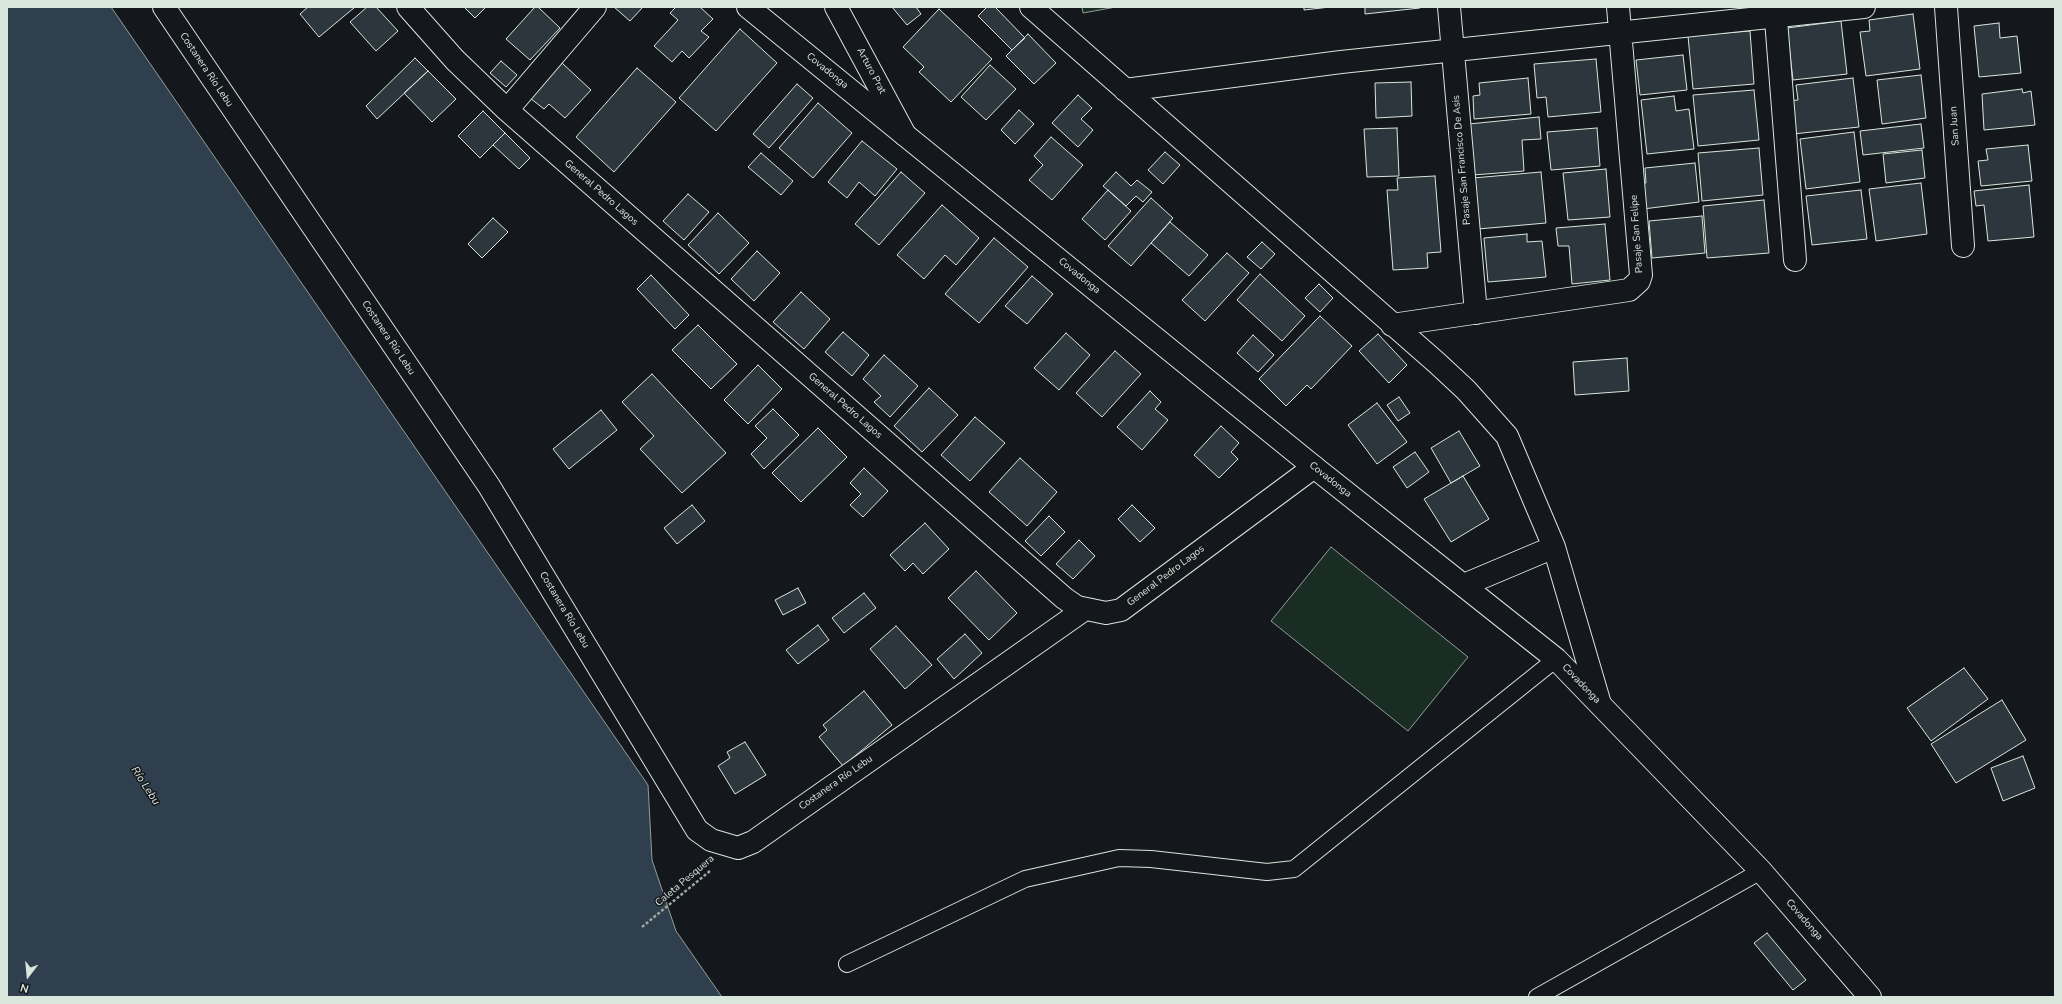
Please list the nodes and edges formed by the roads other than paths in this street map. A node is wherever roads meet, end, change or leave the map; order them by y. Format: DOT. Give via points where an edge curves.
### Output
graph roads {
  1 [pos="164,7"];
  2 [pos="408,7"];
  3 [pos="595,7"];
  4 [pos="748,7"];
  5 [pos="836,7"];
  6 [pos="1031,7"];
  7 [pos="1449,7"];
  8 [pos="1618,7"];
  9 [pos="1864,7"];
  10 [pos="1946,7"];
  11 [pos="1776,12"];
  12 [pos="1620,33"];
  13 [pos="1452,51"];
  14 [pos="1125,90"];
  15 [pos="507,110"];
  16 [pos="905,135"];
  17 [pos="1963,246"];
  18 [pos="1795,260"];
  19 [pos="1476,313"];
  20 [pos="1392,325"];
  21 [pos="1314,467"];
  22 [pos="1554,547"];
  23 [pos="1464,585"];
  24 [pos="1085,609"];
  25 [pos="1556,659"];
  26 [pos="1600,704"];
  27 [pos="1762,871"];
  28 [pos="847,964"];
  29 [pos="1537,997"];
  30 [pos="1870,997"];
  1 -- 24 [label="street, Costanera Río Lebu" via="489,486 697,830 711,840 738,848 753,842"];
  2 -- 15 [label="street, General Pedro Lagos" via="455,60"];
  3 -- 15 [label="street"];
  4 -- 16 [label="street, Covadonga"];
  5 -- 16 [label="street, Arturo Prat"];
  6 -- 14 [label="street"];
  7 -- 13 [label="street, Pasaje San Francisco De Asis"];
  8 -- 12 [label="street, Pasaje San Felipe"];
  9 -- 11 [label="street"];
  10 -- 17 [label="street, San Juan"];
  11 -- 12 [label="street"];
  11 -- 18 [label="street"];
  12 -- 13 [label="street"];
  12 -- 19 [label="street, Pasaje San Felipe" via="1641,274 1639,281 1629,290"];
  13 -- 14 [label="street" via="1341,62"];
  13 -- 19 [label="street, Pasaje San Francisco De Asis"];
  14 -- 20 [label="street"];
  15 -- 24 [label="street, General Pedro Lagos" via="1064,598"];
  16 -- 21 [label="street, Covadonga"];
  19 -- 20 [label="street, Pasaje San Felipe"];
  20 -- 22 [label="street" via="1466,390 1507,436"];
  21 -- 23 [label="street, Covadonga"];
  21 -- 24 [label="street, General Pedro Lagos" via="1121,610 1106,612"];
  22 -- 23 [label="street"];
  22 -- 26 [label="street"];
  23 -- 25 [label="street, Covadonga"];
  25 -- 26 [label="street, Covadonga"];
  25 -- 28 [label="lane" via="1294,869 1268,872 1151,859 1118,858 1025,880"];
  26 -- 27 [label="street, Covadonga"];
  27 -- 29 [label="lane"];
  27 -- 30 [label="street, Covadonga"];
}
